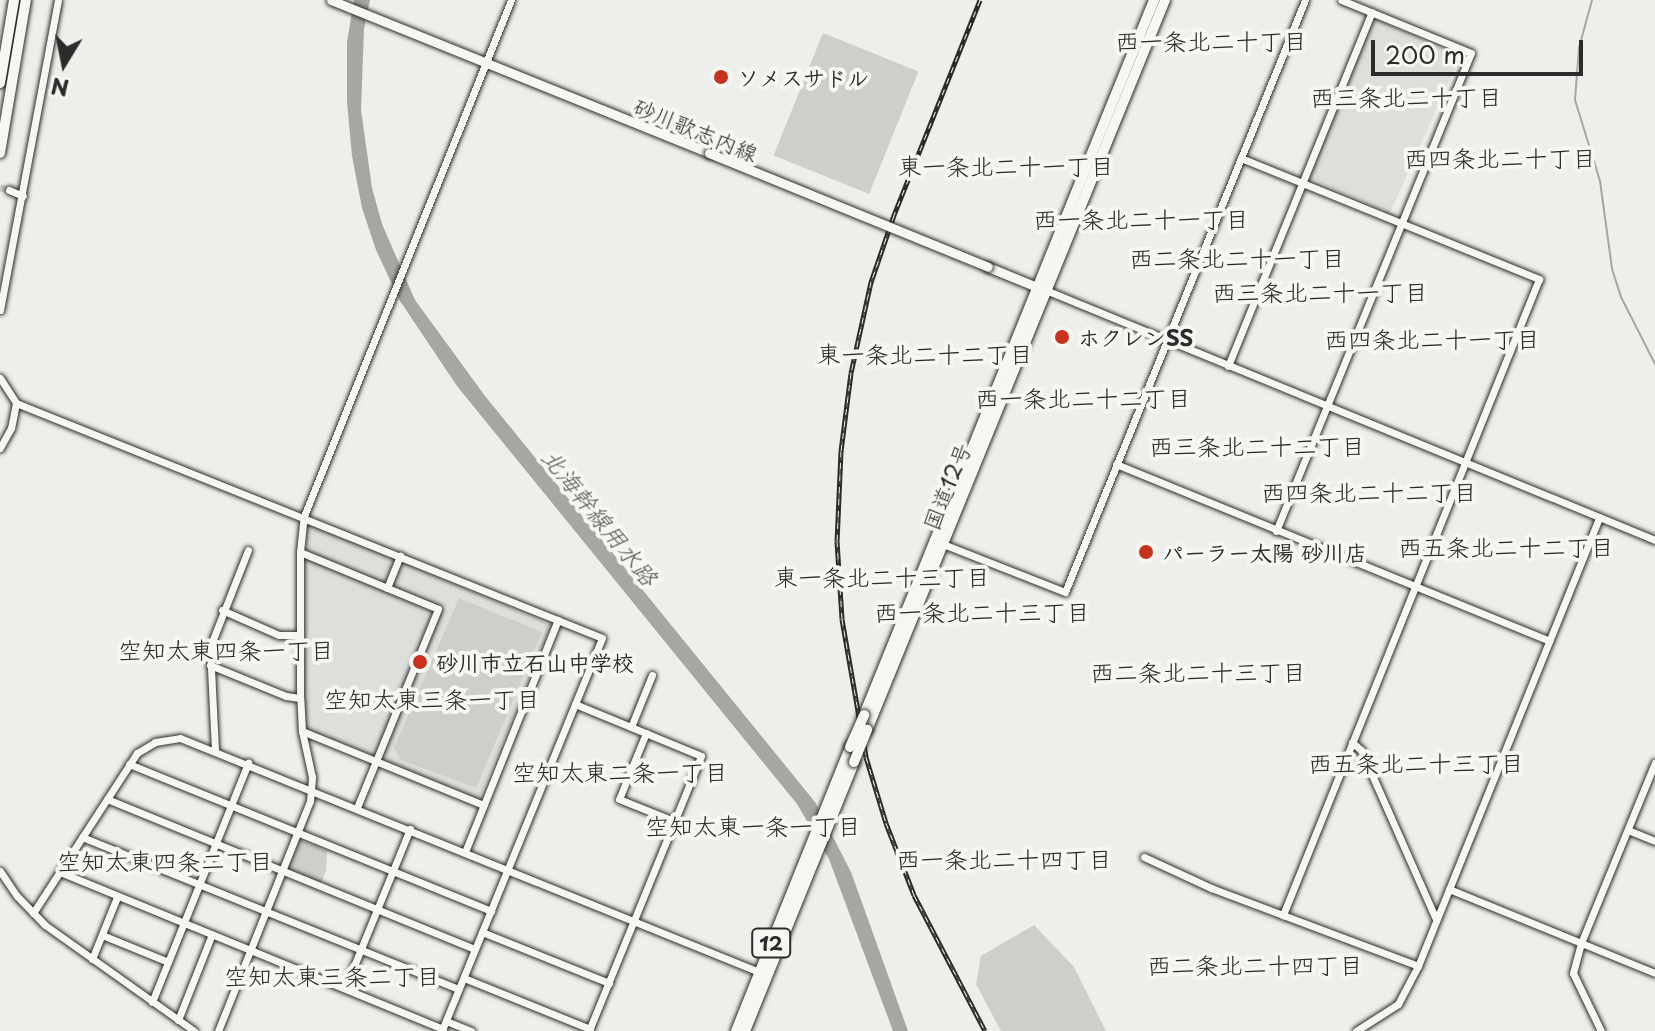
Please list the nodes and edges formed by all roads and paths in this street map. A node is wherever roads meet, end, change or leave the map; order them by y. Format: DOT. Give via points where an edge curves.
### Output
graph roads {
  1 [pos="14,0"];
  2 [pos="26,0"];
  3 [pos="58,0"];
  4 [pos="331,0"];
  5 [pos="511,0"];
  6 [pos="1154,0"];
  7 [pos="1165,0"];
  8 [pos="1305,0"];
  9 [pos="1341,0"];
  10 [pos="1372,12"];
  11 [pos="485,63"];
  12 [pos="0,83"];
  13 [pos="0,153"];
  14 [pos="1241,158"];
  15 [pos="1301,183"];
  16 [pos="9,190"];
  17 [pos="23,196"];
  18 [pos="1401,224"];
  19 [pos="1036,287"];
  20 [pos="1048,291"];
  21 [pos="0,310"];
  22 [pos="1166,341"];
  23 [pos="1228,366"];
  24 [pos="0,378"];
  25 [pos="16,403"];
  26 [pos="1327,407"];
  27 [pos="0,448"];
  28 [pos="1465,463"];
  29 [pos="1116,464"];
  30 [pos="304,516"];
  31 [pos="1599,517"];
  32 [pos="1276,531"];
  33 [pos="1655,540"];
  34 [pos="943,544"];
  35 [pos="248,550"];
  36 [pos="300,552"];
  37 [pos="400,556"];
  38 [pos="1416,586"];
  39 [pos="387,588"];
  40 [pos="222,610"];
  41 [pos="558,620"];
  42 [pos="300,635"];
  43 [pos="1549,641"];
  44 [pos="210,665"];
  45 [pos="652,675"];
  46 [pos="300,698"];
  47 [pos="575,704"];
  48 [pos="631,727"];
  49 [pos="302,731"];
  50 [pos="646,733"];
  51 [pos="1352,742"];
  52 [pos="215,750"];
  53 [pos="375,762"];
  54 [pos="248,763"];
  55 [pos="1655,763"];
  56 [pos="129,764"];
  57 [pos="312,789"];
  58 [pos="107,799"];
  59 [pos="231,805"];
  60 [pos="483,805"];
  61 [pos="357,807"];
  62 [pos="830,811"];
  63 [pos="674,821"];
  64 [pos="410,829"];
  65 [pos="1628,830"];
  66 [pos="298,833"];
  67 [pos="82,837"];
  68 [pos="1655,841"];
  69 [pos="215,844"];
  70 [pos="465,852"];
  71 [pos="1144,857"];
  72 [pos="508,870"];
  73 [pos="0,871"];
  74 [pos="283,871"];
  75 [pos="392,871"];
  76 [pos="60,872"];
  77 [pos="199,883"];
  78 [pos="1449,889"];
  79 [pos="117,897"];
  80 [pos="376,909"];
  81 [pos="267,911"];
  82 [pos="491,911"];
  83 [pos="33,913"];
  84 [pos="1283,915"];
  85 [pos="1436,919"];
  86 [pos="634,921"];
  87 [pos="183,923"];
  88 [pos="482,932"];
  89 [pos="212,934"];
  90 [pos="102,935"];
  91 [pos="1581,943"];
  92 [pos="361,949"];
  93 [pos="475,949"];
  94 [pos="251,950"];
  95 [pos="92,959"];
  96 [pos="168,962"];
  97 [pos="1418,966"];
  98 [pos="1655,973"];
  99 [pos="764,974"];
  100 [pos="464,978"];
  101 [pos="609,983"];
  102 [pos="345,988"];
  103 [pos="459,989"];
  104 [pos="152,1002"];
  105 [pos="178,1020"];
  106 [pos="444,1027"];
  107 [pos="590,1030"];
  108 [pos="194,1031"];
  109 [pos="218,1031"];
  110 [pos="471,1031"];
  111 [pos="736,1031"];
  112 [pos="745,1031"];
  113 [pos="1356,1031"];
  114 [pos="1601,1031"];
  1 -- 12 [label="highway"];
  2 -- 13 [label="highway"];
  3 -- 17 [label="street"];
  4 -- 11 [label="main road, 砂川歌志内線"];
  5 -- 11 [label="street"];
  6 -- 19 [label="highway, 国道12号 / 12"];
  7 -- 20 [label="highway, 国道12号 / 12"];
  8 -- 14 [label="street"];
  9 -- 10 [label="street"];
  10 -- 15 [label="street"];
  10 -- 18 [label="street" via="1471,53"];
  11 -- 19 [label="main road, 砂川歌志内線, bridge"];
  11 -- 30 [label="street"];
  14 -- 15 [label="street"];
  14 -- 22 [label="street"];
  15 -- 18 [label="street"];
  15 -- 23 [label="street"];
  16 -- 17 [label="street"];
  17 -- 21 [label="street"];
  18 -- 26 [label="street"];
  18 -- 28 [label="street" via="1539,279"];
  19 -- 20 [label="main road, 砂川歌志内線"];
  19 -- 62 [label="highway, 国道12号 / 12, bridge" via="850,747"];
  20 -- 22 [label="street"];
  20 -- 34 [label="highway, 国道12号 / 12"];
  22 -- 23 [label="street"];
  22 -- 29 [label="street"];
  23 -- 26 [label="street"];
  24 -- 25 [label="street"];
  25 -- 27 [label="street"];
  25 -- 30 [label="street"];
  26 -- 28 [label="street"];
  26 -- 32 [label="street"];
  28 -- 31 [label="street"];
  28 -- 38 [label="street"];
  29 -- 32 [label="street"];
  29 -- 34 [label="street" via="1065,592"];
  30 -- 36 [label="street"];
  30 -- 37 [label="street"];
  31 -- 33 [label="street"];
  31 -- 43 [label="street"];
  32 -- 38 [label="street"];
  34 -- 62 [label="highway, 国道12号 / 12, bridge"];
  35 -- 40 [label="street"];
  36 -- 39 [label="street"];
  36 -- 42 [label="street"];
  37 -- 39 [label="street"];
  37 -- 41 [label="street"];
  38 -- 43 [label="street"];
  38 -- 51 [label="street"];
  39 -- 53 [label="street" via="438,609"];
  40 -- 42 [label="street" via="279,635"];
  40 -- 44 [label="street"];
  41 -- 47 [label="street" via="602,638"];
  41 -- 60 [label="street"];
  42 -- 46 [label="street"];
  43 -- 78 [label="street"];
  44 -- 46 [label="street"];
  44 -- 52 [label="street"];
  45 -- 48 [label="street"];
  46 -- 49 [label="street"];
  47 -- 48 [label="street"];
  47 -- 72 [label="street"];
  48 -- 50 [label="street"];
  49 -- 53 [label="street"];
  49 -- 57 [label="street"];
  50 -- 63 [label="street" via="701,756"];
  50 -- 63 [label="street" via="619,799"];
  51 -- 84 [label="street"];
  51 -- 85 [label="street" via="1361,750"];
  52 -- 54 [label="street"];
  52 -- 56 [label="street" via="167,739 145,747"];
  53 -- 60 [label="street"];
  53 -- 61 [label="street"];
  54 -- 57 [label="street"];
  54 -- 59 [label="street"];
  55 -- 65 [label="street"];
  56 -- 58 [label="street"];
  56 -- 59 [label="street"];
  57 -- 61 [label="street"];
  57 -- 66 [label="street"];
  58 -- 67 [label="street"];
  58 -- 69 [label="street"];
  59 -- 66 [label="street"];
  59 -- 69 [label="street"];
  60 -- 70 [label="street"];
  61 -- 64 [label="street"];
  62 -- 99 [label="highway, 国道12号 / 12"];
  63 -- 86 [label="street"];
  64 -- 70 [label="street"];
  64 -- 75 [label="street"];
  65 -- 68 [label="street"];
  65 -- 91 [label="street"];
  66 -- 74 [label="street"];
  66 -- 75 [label="street"];
  67 -- 76 [label="street"];
  67 -- 77 [label="street"];
  69 -- 74 [label="street"];
  69 -- 77 [label="street"];
  70 -- 72 [label="street"];
  71 -- 84 [label="street"];
  72 -- 82 [label="street"];
  72 -- 86 [label="street"];
  73 -- 83 [label="street"];
  74 -- 80 [label="street"];
  74 -- 81 [label="street"];
  75 -- 80 [label="street"];
  75 -- 82 [label="street"];
  76 -- 79 [label="street"];
  76 -- 83 [label="street"];
  77 -- 81 [label="street"];
  77 -- 87 [label="street"];
  78 -- 85 [label="street"];
  78 -- 91 [label="street"];
  79 -- 87 [label="street"];
  79 -- 90 [label="street"];
  80 -- 92 [label="street"];
  80 -- 93 [label="street"];
  81 -- 92 [label="street"];
  81 -- 94 [label="street"];
  82 -- 88 [label="street"];
  83 -- 95 [label="street"];
  84 -- 97 [label="street"];
  85 -- 97 [label="street"];
  86 -- 99 [label="street"];
  86 -- 101 [label="street"];
  87 -- 89 [label="street"];
  87 -- 96 [label="street"];
  88 -- 93 [label="street"];
  88 -- 101 [label="street"];
  89 -- 94 [label="street"];
  89 -- 105 [label="street"];
  90 -- 95 [label="street"];
  90 -- 96 [label="street"];
  91 -- 98 [label="street"];
  91 -- 114 [label="street" via="1573,973"];
  92 -- 102 [label="street"];
  92 -- 103 [label="street"];
  93 -- 100 [label="street"];
  94 -- 102 [label="street"];
  94 -- 109 [label="street"];
  95 -- 104 [label="street"];
  96 -- 104 [label="street"];
  97 -- 113 [label="street" via="1398,1004"];
  99 -- 111 [label="highway, 国道12号 / 12"];
  99 -- 112 [label="highway, 国道12号 / 12"];
  100 -- 103 [label="street"];
  100 -- 107 [label="street"];
  101 -- 107 [label="street"];
  102 -- 106 [label="street"];
  103 -- 106 [label="street"];
  104 -- 105 [label="street"];
  105 -- 108 [label="street"];
  106 -- 110 [label="street"];
}
